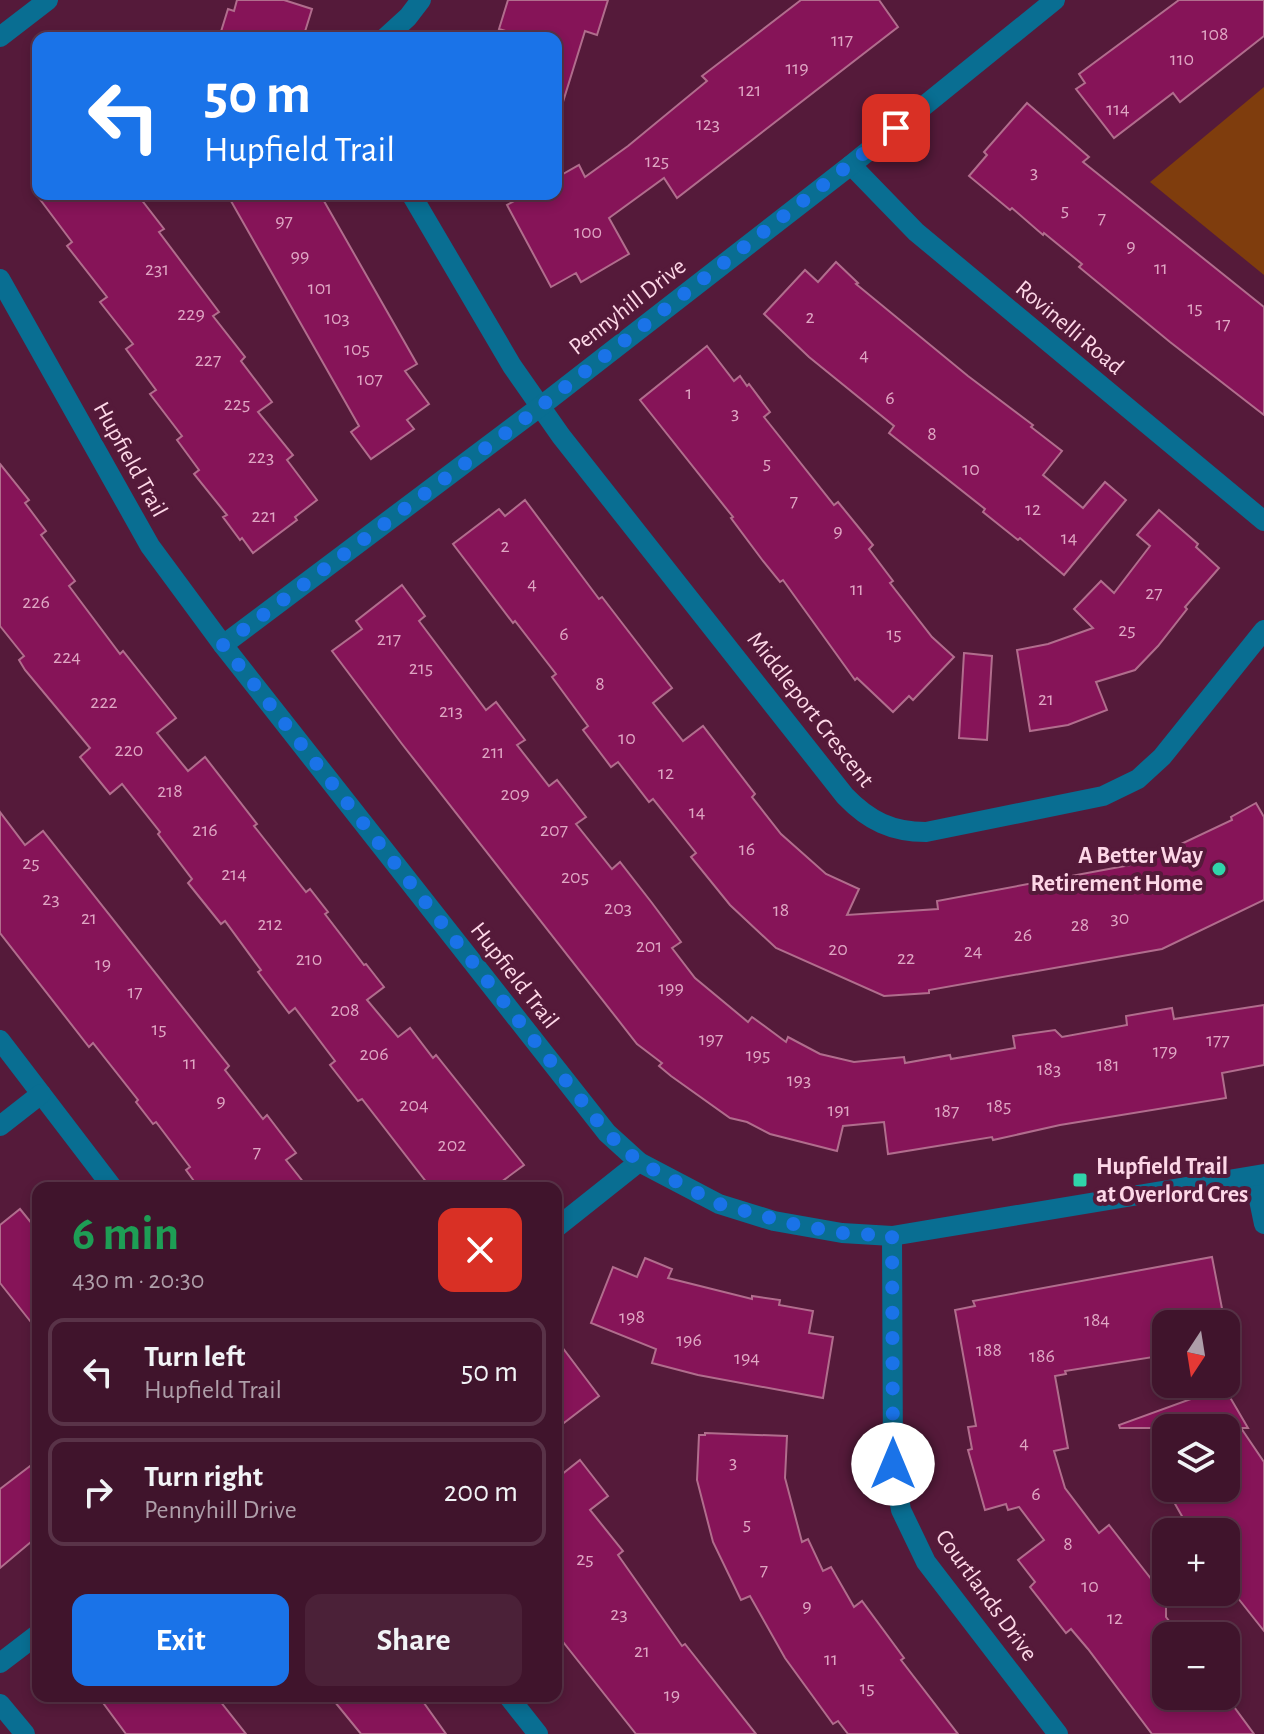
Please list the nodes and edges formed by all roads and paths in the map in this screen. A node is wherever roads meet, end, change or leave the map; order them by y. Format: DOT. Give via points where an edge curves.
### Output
graph roads {
  1 [pos="48,0"];
  2 [pos="421,0"];
  3 [pos="1055,0"];
  4 [pos="392,32"];
  5 [pos="0,37"];
  6 [pos="851,165"];
  7 [pos="415,200"];
  8 [pos="0,279"];
  9 [pos="541,406"];
  10 [pos="1264,521"];
  11 [pos="1264,630"];
  12 [pos="223,645"];
  13 [pos="0,1040"];
  14 [pos="41,1094"];
  15 [pos="0,1126"];
  16 [pos="639,1162"];
  17 [pos="1259,1175"];
  18 [pos="108,1182"];
  19 [pos="562,1223"];
  20 [pos="1264,1224"];
  21 [pos="892,1236"];
  22 [pos="32,1639"];
  23 [pos="0,1663"];
  24 [pos="513,1702"];
  25 [pos="0,1704"];
  26 [pos="25,1734"];
  27 [pos="538,1734"];
  28 [pos="1058,1734"];
  1 -- 5 [label="street"];
  2 -- 4 [label="street"];
  3 -- 6 [label="street, Pennyhill Drive"];
  6 -- 9 [label="street, Pennyhill Drive"];
  6 -- 10 [label="street, Rovinelli Road" via="916,232"];
  7 -- 9 [label="street, Middleport Crescent"];
  8 -- 12 [label="street, Hupfield Trail" via="150,546"];
  9 -- 11 [label="street, Middleport Crescent" via="845,796 889,827 926,832 1103,796 1138,779 1162,757"];
  9 -- 12 [label="street, Pennyhill Drive"];
  12 -- 16 [label="street, Hupfield Trail" via="597,1121"];
  13 -- 14 [label="street"];
  14 -- 15 [label="street"];
  14 -- 18 [label="street"];
  16 -- 19 [label="street"];
  16 -- 21 [label="street, Hupfield Trail" via="719,1204 774,1221"];
  17 -- 20 [label="street"];
  17 -- 21 [label="street, Hupfield Trail"];
  21 -- 28 [label="street, Courtlands Drive" via="893,1464 901,1510 926,1562"];
  22 -- 23 [label="street"];
  24 -- 27 [label="street"];
  25 -- 26 [label="street"];
}
